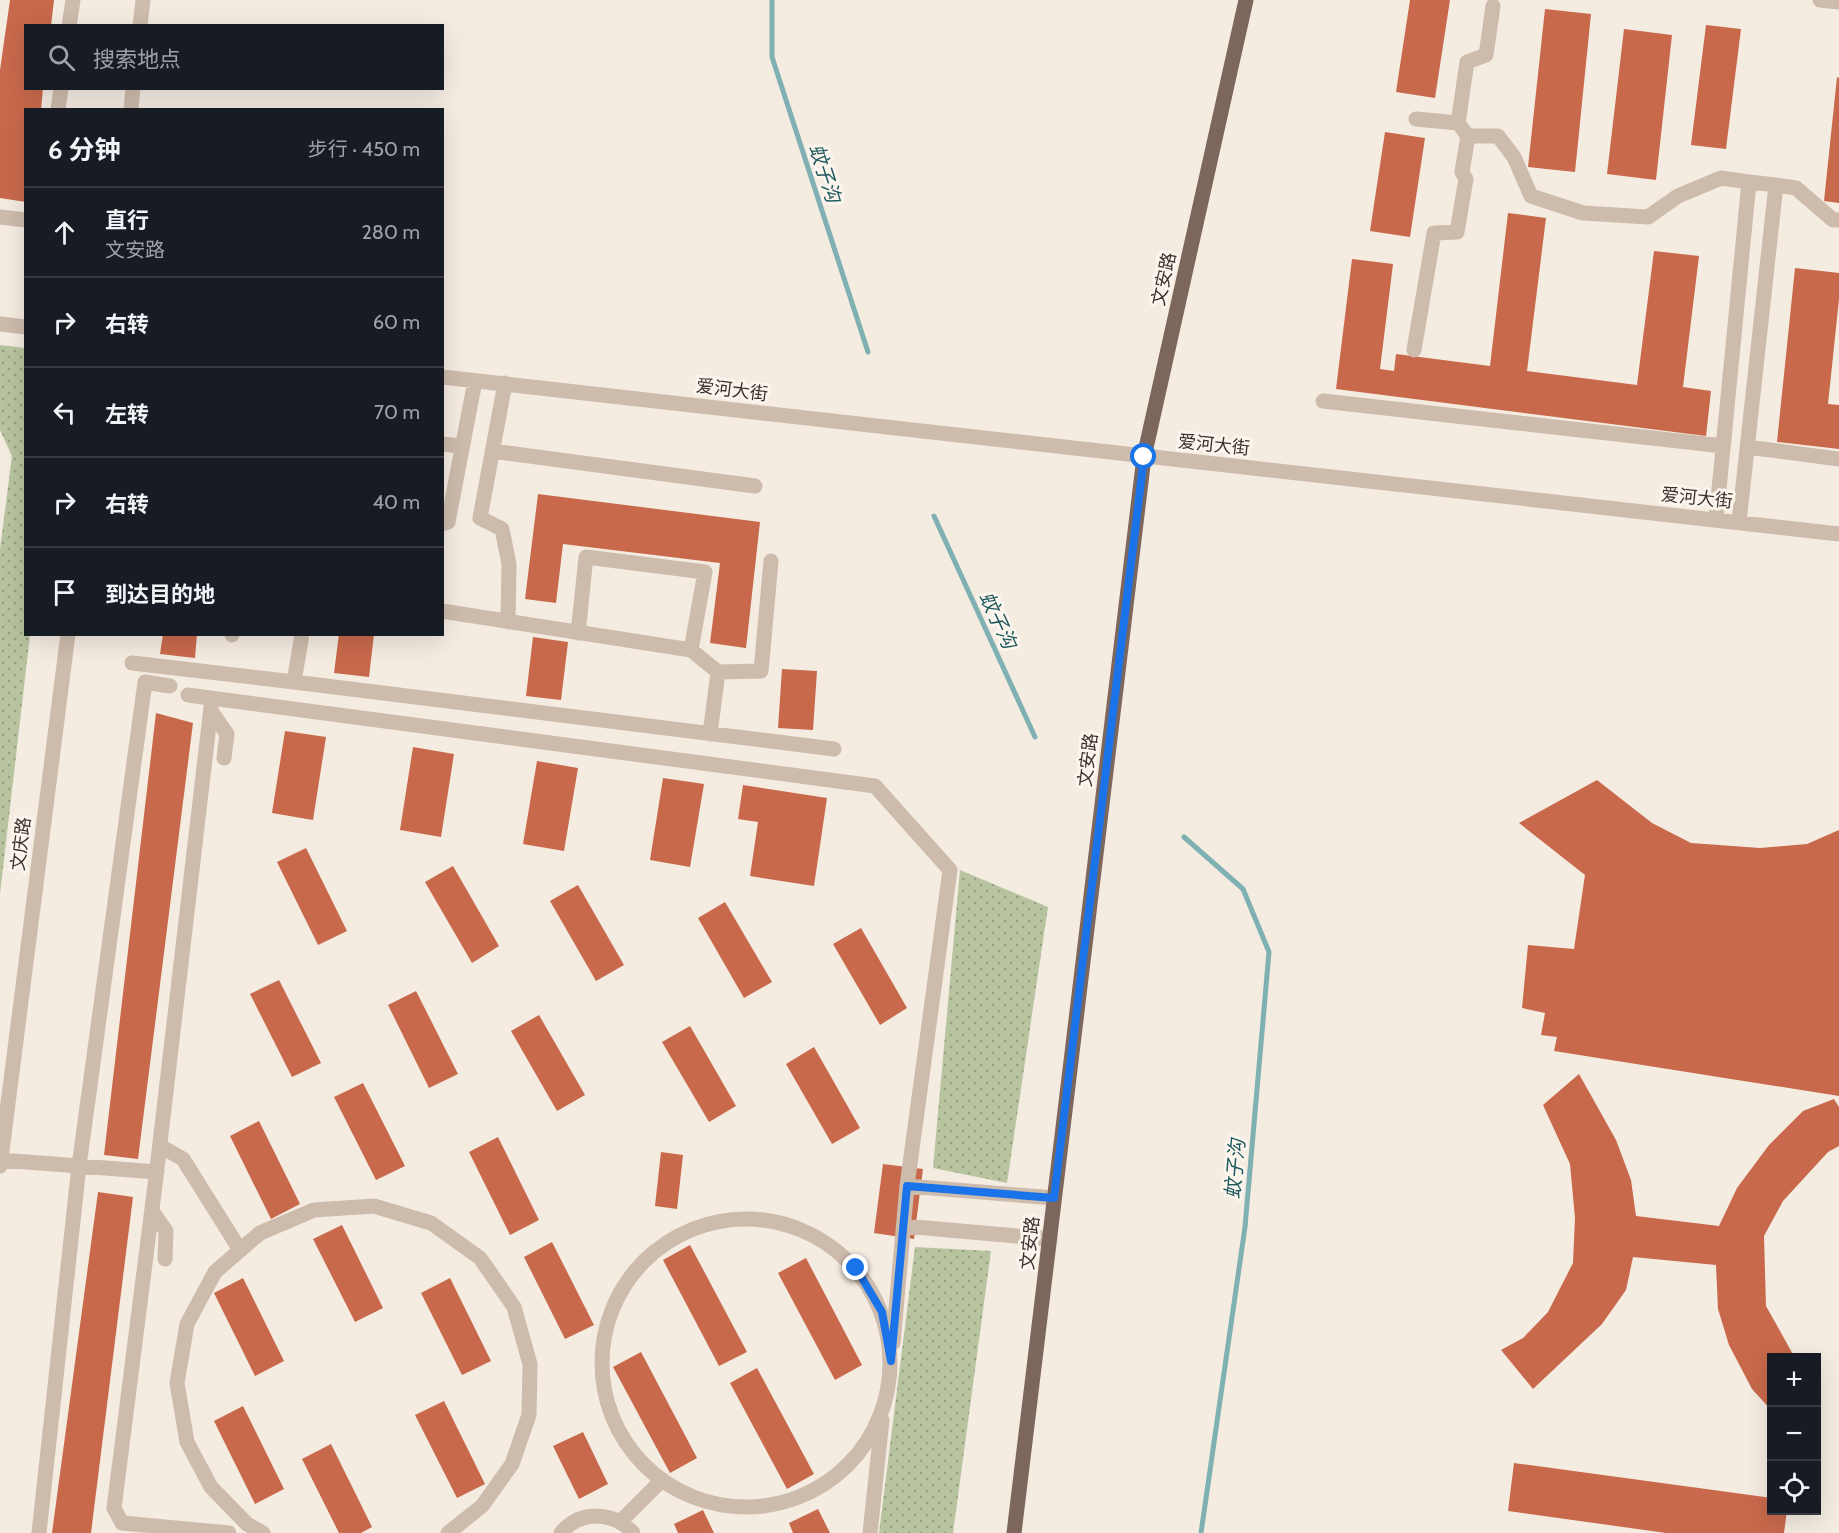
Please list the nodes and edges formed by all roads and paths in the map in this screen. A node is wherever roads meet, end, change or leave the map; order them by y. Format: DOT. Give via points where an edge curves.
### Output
graph roads {
  1 [pos="73,0"];
  2 [pos="143,0"];
  3 [pos="1246,0"];
  4 [pos="1820,0"];
  5 [pos="1839,2"];
  6 [pos="1493,6"];
  7 [pos="69,24"];
  8 [pos="140,24"];
  9 [pos="61,90"];
  10 [pos="133,90"];
  11 [pos="58,108"];
  12 [pos="131,108"];
  13 [pos="1416,119"];
  14 [pos="1458,123"];
  15 [pos="1468,136"];
  16 [pos="1749,182"];
  17 [pos="1776,185"];
  18 [pos="0,217"];
  19 [pos="24,220"];
  20 [pos="1839,220"];
  21 [pos="0,324"];
  22 [pos="24,327"];
  23 [pos="1414,350"];
  24 [pos="444,377"];
  25 [pos="475,381"];
  26 [pos="505,383"];
  27 [pos="1323,402"];
  28 [pos="444,444"];
  29 [pos="1723,446"];
  30 [pos="462,447"];
  31 [pos="1747,447"];
  32 [pos="492,451"];
  33 [pos="1144,457"];
  34 [pos="1839,459"];
  35 [pos="755,486"];
  36 [pos="1716,520"];
  37 [pos="1739,522"];
  38 [pos="444,523"];
  39 [pos="1839,534"];
  40 [pos="771,561"];
  41 [pos="444,611"];
  42 [pos="508,622"];
  43 [pos="578,633"];
  44 [pos="68,636"];
  45 [pos="302,636"];
  46 [pos="692,650"];
  47 [pos="132,663"];
  48 [pos="718,672"];
  49 [pos="294,682"];
  50 [pos="170,686"];
  51 [pos="188,695"];
  52 [pos="212,705"];
  53 [pos="710,734"];
  54 [pos="834,750"];
  55 [pos="224,758"];
  56 [pos="8,1046"];
  57 [pos="160,1146"];
  58 [pos="1,1160"];
  59 [pos="0,1166"];
  60 [pos="79,1166"];
  61 [pos="157,1172"];
  62 [pos="907,1186"];
  63 [pos="1054,1198"];
  64 [pos="152,1211"];
  65 [pos="904,1226"];
  66 [pos="1050,1239"];
  67 [pos="240,1250"];
  68 [pos="165,1259"];
  69 [pos="891,1361"];
  70 [pos="884,1411"];
  71 [pos="662,1480"];
  72 [pos="620,1522"];
  73 [pos="39,1533"];
  74 [pos="228,1533"];
  75 [pos="262,1533"];
  76 [pos="448,1533"];
  77 [pos="561,1533"];
  78 [pos="633,1533"];
  79 [pos="870,1533"];
  80 [pos="1014,1533"];
  1 -- 7 [label="street"];
  2 -- 8 [label="street"];
  3 -- 33 [label="main road, 文安路"];
  4 -- 5 [label="street"];
  6 -- 14 [label="street" via="1486,55 1467,62"];
  9 -- 11 [label="street"];
  10 -- 12 [label="street"];
  13 -- 14 [label="street"];
  14 -- 15 [label="street"];
  15 -- 16 [label="street" via="1498,136 1514,157 1531,196 1583,213 1648,217 1678,196 1721,178"];
  15 -- 23 [label="street" via="1457,232 1434,232"];
  16 -- 17 [label="street"];
  16 -- 29 [label="street"];
  17 -- 20 [label="street" via="1796,188 1833,220"];
  17 -- 31 [label="street"];
  18 -- 19 [label="street"];
  21 -- 22 [label="street"];
  24 -- 25 [label="street, 爱河大街"];
  25 -- 26 [label="street, 爱河大街"];
  25 -- 30 [label="street"];
  26 -- 32 [label="street"];
  26 -- 33 [label="street, 爱河大街"];
  27 -- 29 [label="street"];
  28 -- 30 [label="street"];
  29 -- 36 [label="street"];
  30 -- 38 [label="street" via="448,522"];
  31 -- 34 [label="street"];
  31 -- 37 [label="street"];
  32 -- 35 [label="street"];
  32 -- 42 [label="street" via="480,518 501,529 509,564"];
  33 -- 36 [label="street, 爱河大街"];
  33 -- 63 [label="main road, 文安路"];
  36 -- 37 [label="street, 爱河大街"];
  37 -- 39 [label="street, 爱河大街"];
  40 -- 48 [label="street" via="760,671"];
  41 -- 42 [label="street"];
  42 -- 43 [label="street"];
  43 -- 46 [label="street"];
  43 -- 46 [label="street" via="586,557 705,572"];
  44 -- 56 [label="street, 文庆路"];
  45 -- 49 [label="street"];
  46 -- 48 [label="street"];
  47 -- 49 [label="street"];
  48 -- 53 [label="street"];
  49 -- 53 [label="street"];
  50 -- 60 [label="street" via="145,682"];
  51 -- 52 [label="street"];
  52 -- 55 [label="street" via="227,734"];
  52 -- 57 [label="street"];
  52 -- 62 [label="street" via="875,786 950,870"];
  53 -- 54 [label="street"];
  56 -- 58 [label="street, 文庆路"];
  57 -- 61 [label="street"];
  57 -- 67 [label="street" via="183,1159"];
  58 -- 59 [label="street, 文庆路"];
  58 -- 60 [label="street"];
  60 -- 61 [label="street"];
  60 -- 73 [label="street"];
  61 -- 64 [label="street"];
  62 -- 63 [label="street"];
  62 -- 65 [label="street"];
  63 -- 66 [label="main road, 文安路"];
  64 -- 68 [label="street" via="165,1231"];
  64 -- 74 [label="street" via="114,1508 122,1523"];
  65 -- 66 [label="street"];
  65 -- 69 [label="street"];
  66 -- 80 [label="main road, 文安路"];
  67 -- 75 [label="street" via="215,1272 187,1324 177,1383 187,1442 211,1487 247,1524"];
  67 -- 76 [label="street" via="260,1233 314,1210 374,1206 431,1223 480,1258 514,1306 531,1364 529,1415 512,1464 483,1506"];
  69 -- 70 [label="street"];
  69 -- 71 [label="street" via="882,1312 872,1294 856,1268 818,1236 770,1219 720,1219 673,1236 634,1268 611,1307 601,1351 604,1396 622,1438 651,1473"];
  70 -- 71 [label="street" via="859,1455 821,1488 779,1505 734,1508 690,1497"];
  70 -- 79 [label="street"];
  71 -- 72 [label="street"];
  72 -- 77 [label="street" via="592,1515 579,1519"];
  72 -- 78 [label="street"];
}
